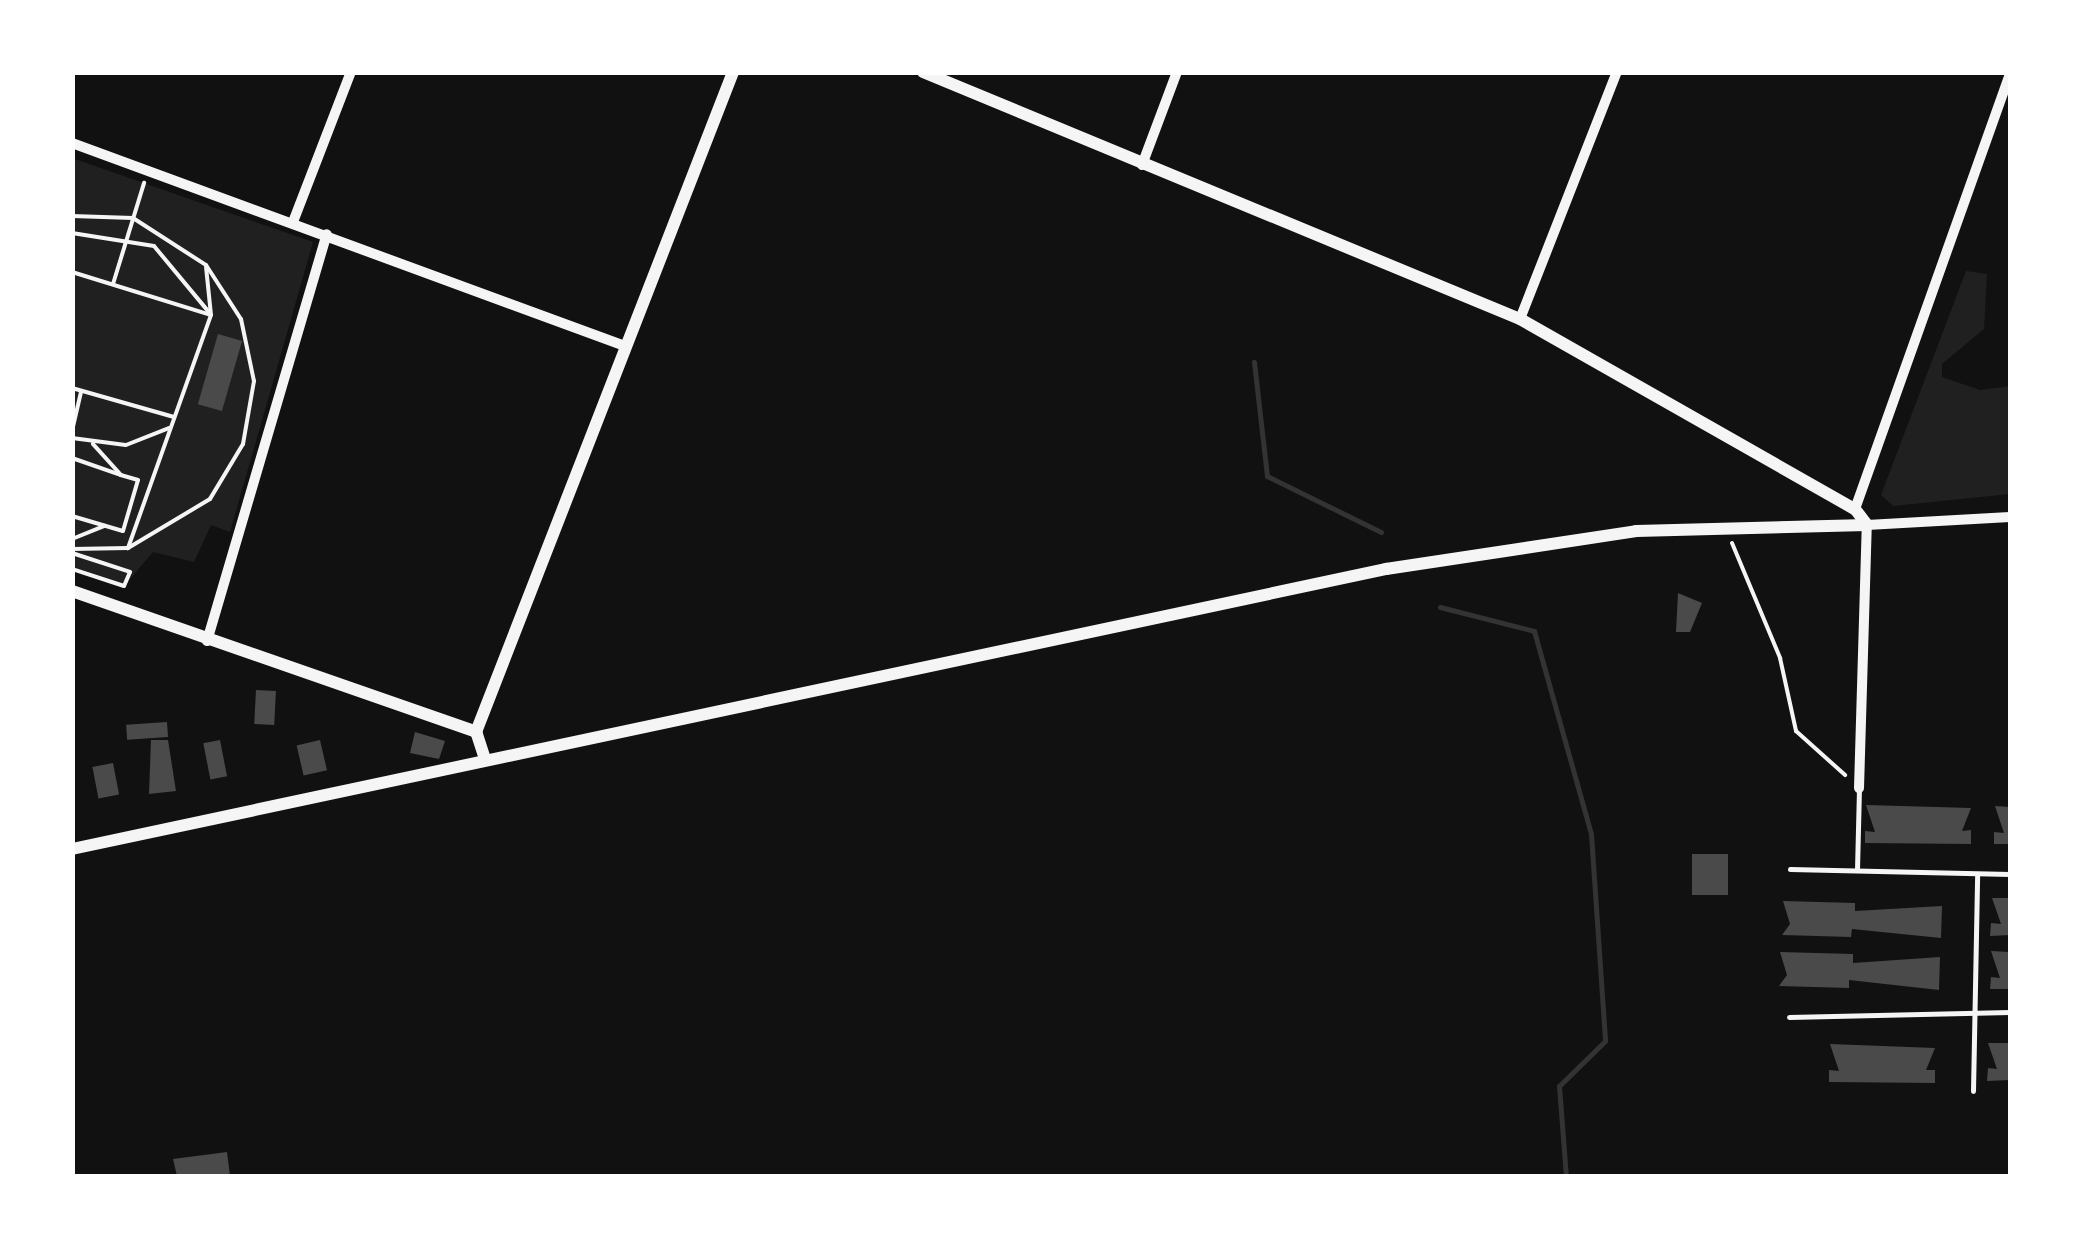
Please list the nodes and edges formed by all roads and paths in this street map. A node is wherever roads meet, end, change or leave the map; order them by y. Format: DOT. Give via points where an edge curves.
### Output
graph roads {
  1 [pos="350,72"];
  2 [pos="733,72"];
  3 [pos="923,72"];
  4 [pos="1177,72"];
  5 [pos="1617,72"];
  6 [pos="2010,73"];
  7 [pos="949,78"];
  8 [pos="72,144"];
  9 [pos="1142,165"];
  10 [pos="148,172"];
  11 [pos="72,216"];
  12 [pos="133,218"];
  13 [pos="293,222"];
  14 [pos="72,233"];
  15 [pos="327,234"];
  16 [pos="128,235"];
  17 [pos="206,265"];
  18 [pos="72,272"];
  19 [pos="113,284"];
  20 [pos="211,315"];
  21 [pos="1520,319"];
  22 [pos="625,346"];
  23 [pos="72,388"];
  24 [pos="81,390"];
  25 [pos="175,417"];
  26 [pos="72,434"];
  27 [pos="81,440"];
  28 [pos="72,458"];
  29 [pos="121,475"];
  30 [pos="1856,508"];
  31 [pos="72,516"];
  32 [pos="2010,517"];
  33 [pos="1867,525"];
  34 [pos="104,526"];
  35 [pos="1724,526"];
  36 [pos="72,539"];
  37 [pos="128,548"];
  38 [pos="72,551"];
  39 [pos="72,569"];
  40 [pos="72,591"];
  41 [pos="206,643"];
  42 [pos="476,732"];
  43 [pos="485,759"];
  44 [pos="1858,788"];
  45 [pos="72,849"];
  46 [pos="1790,869"];
  47 [pos="1857,870"];
  48 [pos="2010,874"];
  49 [pos="1977,876"];
  50 [pos="1976,1011"];
  51 [pos="2010,1012"];
  52 [pos="1789,1017"];
  53 [pos="1973,1092"];
  1 -- 13 [label="street"];
  2 -- 22 [label="street"];
  3 -- 7 [label="street"];
  4 -- 9 [label="street"];
  5 -- 21 [label="street"];
  6 -- 30 [label="street"];
  7 -- 9 [label="street"];
  8 -- 10 [label="street"];
  9 -- 21 [label="street"];
  10 -- 12 [label="path"];
  10 -- 13 [label="street"];
  11 -- 12 [label="path"];
  12 -- 16 [label="path"];
  12 -- 17 [label="path"];
  13 -- 15 [label="street"];
  14 -- 16 [label="path"];
  15 -- 22 [label="street"];
  15 -- 41 [label="street"];
  16 -- 19 [label="path"];
  16 -- 20 [label="path" via="180,268"];
  17 -- 20 [label="path"];
  17 -- 37 [label="path" via="251,350 248,429 210,499"];
  18 -- 19 [label="path"];
  19 -- 20 [label="path"];
  20 -- 25 [label="path"];
  21 -- 30 [label="street"];
  22 -- 42 [label="street"];
  23 -- 24 [label="path"];
  24 -- 25 [label="path"];
  24 -- 26 [label="path"];
  25 -- 27 [label="path" via="138,442"];
  25 -- 37 [label="path"];
  26 -- 27 [label="path"];
  27 -- 29 [label="path" via="105,449"];
  28 -- 29 [label="path"];
  29 -- 34 [label="path" via="138,480 123,531"];
  30 -- 33 [label="street"];
  31 -- 34 [label="path"];
  32 -- 33 [label="street"];
  33 -- 35 [label="street"];
  33 -- 44 [label="street"];
  34 -- 36 [label="path"];
  35 -- 43 [label="street" via="1386,569"];
  35 -- 44 [label="path" via="1765,614 1796,732"];
  37 -- 38 [label="path"];
  38 -- 39 [label="path" via="130,572 124,586"];
  40 -- 41 [label="street"];
  41 -- 42 [label="street"];
  42 -- 43 [label="street"];
  43 -- 45 [label="street"];
  44 -- 47 [label="lane"];
  46 -- 47 [label="lane"];
  47 -- 49 [label="lane"];
  48 -- 49 [label="lane"];
  49 -- 50 [label="lane"];
  50 -- 51 [label="lane"];
  50 -- 52 [label="lane"];
  50 -- 53 [label="lane"];
}
